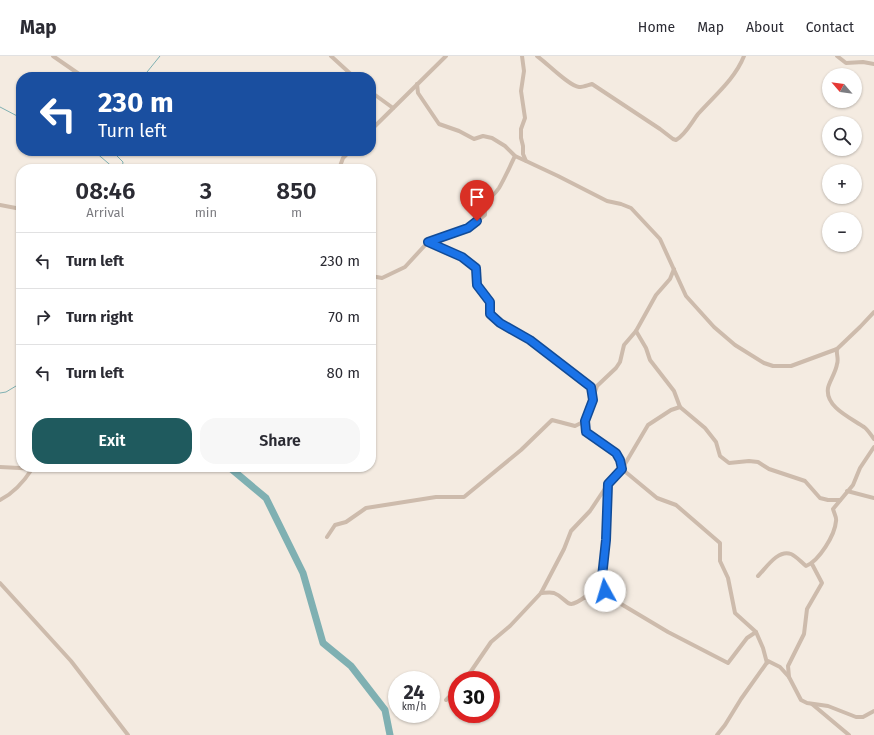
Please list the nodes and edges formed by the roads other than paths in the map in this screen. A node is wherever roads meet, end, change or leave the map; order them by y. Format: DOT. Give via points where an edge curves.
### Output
graph roads {
  1 [pos="53,56"];
  2 [pos="331,56"];
  3 [pos="446,56"];
  4 [pos="522,56"];
  5 [pos="537,56"];
  6 [pos="744,56"];
  7 [pos="838,56"];
  8 [pos="874,64"];
  9 [pos="76,72"];
  10 [pos="349,72"];
  11 [pos="417,84"];
  12 [pos="376,96"];
  13 [pos="393,108"];
  14 [pos="376,125"];
  15 [pos="515,156"];
  16 [pos="526,161"];
  17 [pos="0,205"];
  18 [pos="16,208"];
  19 [pos="428,242"];
  20 [pos="674,269"];
  21 [pos="376,277"];
  22 [pos="874,312"];
  23 [pos="636,331"];
  24 [pos="837,349"];
  25 [pos="593,400"];
  26 [pos="680,407"];
  27 [pos="585,421"];
  28 [pos="874,439"];
  29 [pos="874,447"];
  30 [pos="0,467"];
  31 [pos="16,468"];
  32 [pos="622,469"];
  33 [pos="30,472"];
  34 [pos="608,484"];
  35 [pos="847,491"];
  36 [pos="874,498"];
  37 [pos="0,500"];
  38 [pos="840,500"];
  39 [pos="327,537"];
  40 [pos="812,564"];
  41 [pos="758,576"];
  42 [pos="0,583"];
  43 [pos="540,593"];
  44 [pos="616,601"];
  45 [pos="756,632"];
  46 [pos="767,663"];
  47 [pos="471,671"];
  48 [pos="789,677"];
  49 [pos="812,704"];
  50 [pos="874,711"];
  51 [pos="128,735"];
  52 [pos="717,735"];
  53 [pos="849,735"];
  1 -- 9 [label="street"];
  2 -- 10 [label="street"];
  3 -- 11 [label="street"];
  4 -- 16 [label="street" via="524,71 521,91 526,118 521,138"];
  5 -- 6 [label="street" via="569,83 578,87 592,84 676,140 734,74"];
  7 -- 8 [label="street" via="846,63"];
  11 -- 13 [label="street"];
  11 -- 15 [label="street" via="418,93 439,124 474,139 483,136 492,138"];
  12 -- 13 [label="street"];
  13 -- 14 [label="street"];
  15 -- 16 [label="street"];
  15 -- 19 [label="street" via="498,189 484,207 485,215 468,228"];
  16 -- 20 [label="street" via="607,201 631,208 660,239"];
  17 -- 18 [label="street"];
  19 -- 21 [label="street" via="405,267 382,278"];
  19 -- 25 [label="street" via="462,257 476,268 477,285 490,302 490,314 500,323 530,340 591,387"];
  20 -- 23 [label="street"];
  20 -- 24 [label="street" via="686,296 714,327 735,345 764,363 791,366"];
  22 -- 24 [label="street"];
  23 -- 25 [label="street" via="624,345 616,368 597,386"];
  23 -- 26 [label="street" via="650,360 674,391"];
  24 -- 28 [label="street" via="838,362 828,387 830,400 833,405 865,428"];
  25 -- 27 [label="street"];
  26 -- 32 [label="street" via="648,425"];
  26 -- 38 [label="street" via="705,428 716,442 720,456 729,463 758,462 769,469 805,481 820,498"];
  27 -- 32 [label="street" via="586,432 616,453"];
  27 -- 39 [label="street" via="575,426 552,420 521,450 464,497 436,497 366,508 346,522 335,525"];
  29 -- 35 [label="street"];
  30 -- 31 [label="street"];
  32 -- 34 [label="street"];
  32 -- 45 [label="street" via="657,498 676,505 720,543 720,561 728,578 734,613"];
  33 -- 37 [label="street" via="20,486"];
  34 -- 43 [label="street" via="590,511 571,531"];
  34 -- 44 [label="street" via="602,577 605,591"];
  35 -- 36 [label="street"];
  35 -- 38 [label="street"];
  38 -- 40 [label="street" via="833,509 837,520 831,537"];
  40 -- 41 [label="street" via="806,566 792,554 779,554"];
  40 -- 48 [label="street" via="822,584 807,610 804,634 788,666"];
  42 -- 51 [label="street" via="71,661"];
  43 -- 44 [label="street" via="553,593 569,604 576,604 585,597 594,603"];
  43 -- 47 [label="street" via="492,642"];
  44 -- 45 [label="street" via="728,663 747,638"];
  45 -- 46 [label="street"];
  46 -- 48 [label="street" via="768,661 780,667"];
  46 -- 52 [label="street"];
  48 -- 49 [label="street" via="801,700"];
  49 -- 50 [label="street" via="828,706 856,717 863,717"];
  49 -- 53 [label="street"];
}
